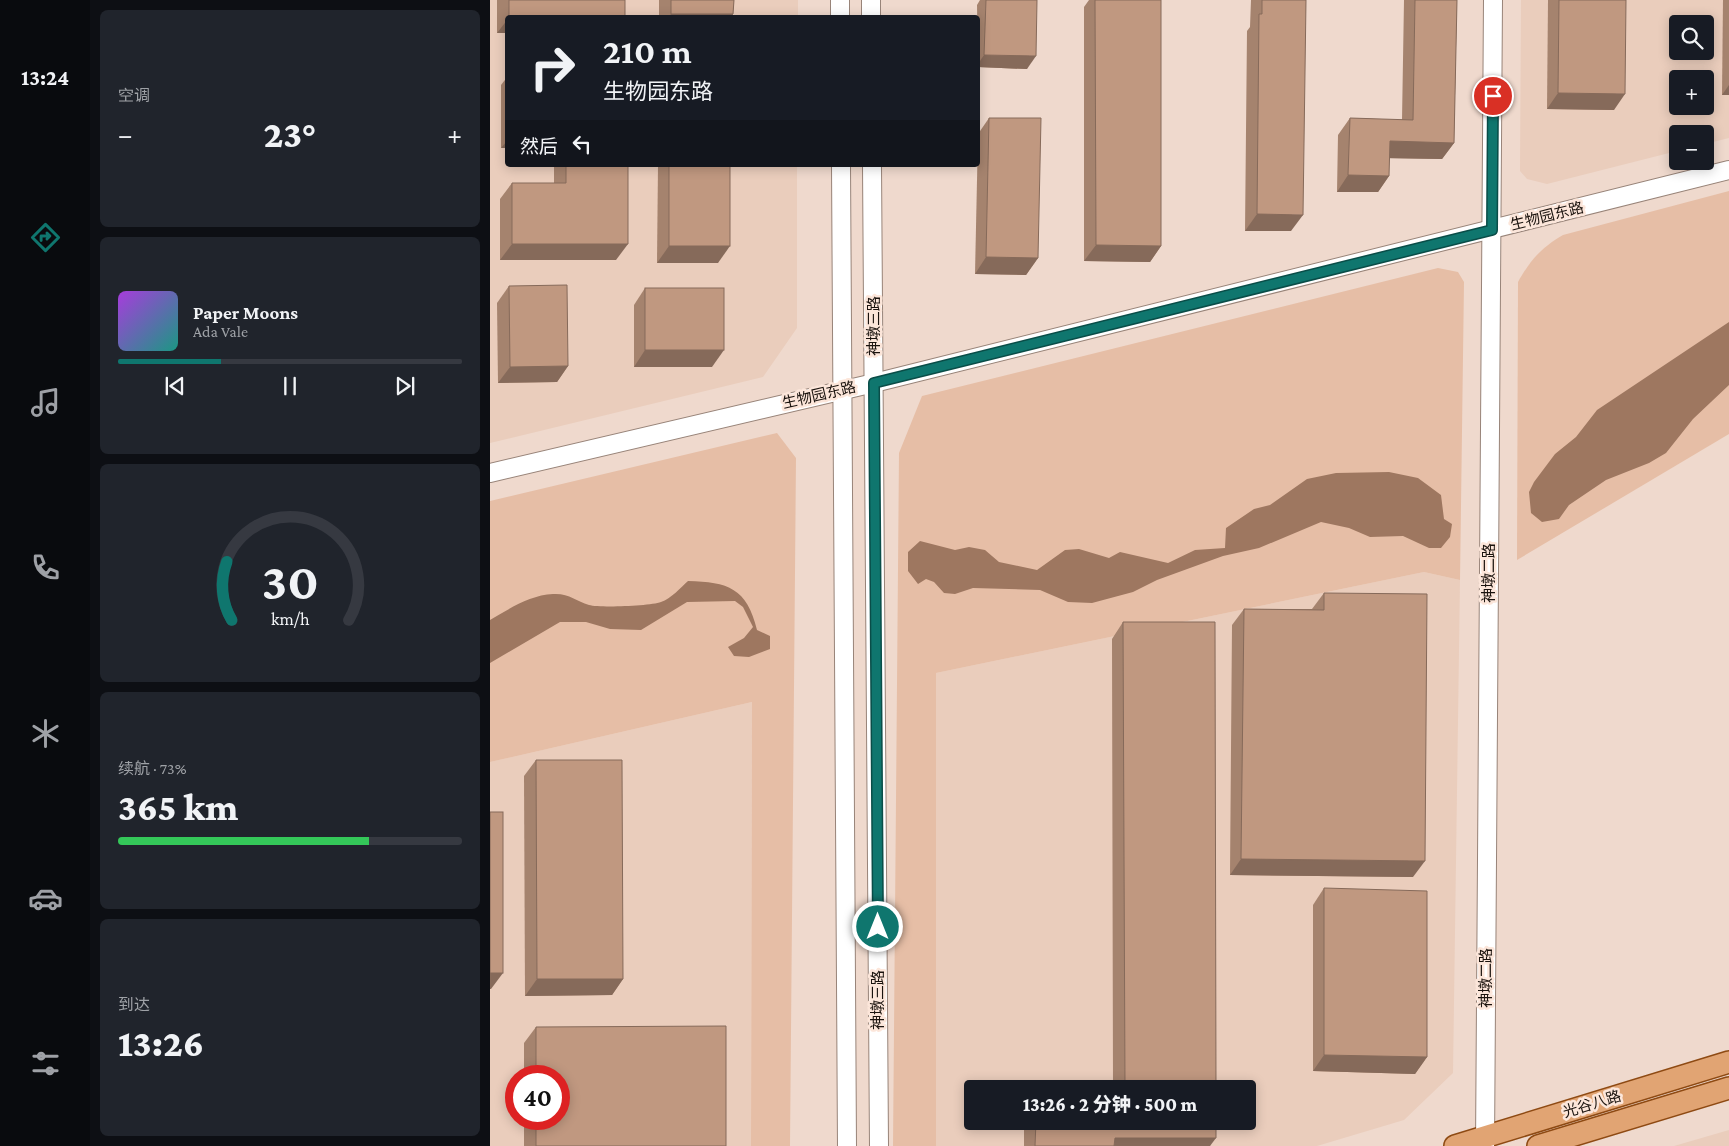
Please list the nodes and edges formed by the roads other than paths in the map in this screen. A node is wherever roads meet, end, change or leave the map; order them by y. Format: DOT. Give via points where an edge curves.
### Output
graph roads {
  1 [pos="840,0"];
  2 [pos="871,0"];
  3 [pos="1493,0"];
  4 [pos="840,15"];
  5 [pos="871,15"];
  6 [pos="842,167"];
  7 [pos="872,167"];
  8 [pos="1729,170"];
  9 [pos="1492,230"];
  10 [pos="874,383"];
  11 [pos="844,388"];
  12 [pos="490,473"];
  13 [pos="1729,1062"];
  14 [pos="1729,1088"];
  15 [pos="1485,1141"];
  16 [pos="846,1146"];
  17 [pos="879,1146"];
  18 [pos="1455,1146"];
  19 [pos="1538,1146"];
  1 -- 4 [label="street"];
  2 -- 5 [label="street"];
  3 -- 9 [label="street, 神墩二路"];
  6 -- 11 [label="street, 神墩三路"];
  7 -- 10 [label="street, 神墩三路"];
  8 -- 9 [label="street, 生物园东路"];
  9 -- 10 [label="street, 生物园东路"];
  9 -- 15 [label="street, 神墩二路"];
  10 -- 11 [label="street, 生物园东路"];
  10 -- 17 [label="street, 神墩三路"];
  11 -- 12 [label="street, 生物园东路"];
  11 -- 16 [label="street, 神墩三路"];
  13 -- 15 [label="main road, 光谷八路"];
  14 -- 19 [label="main road, 光谷八路"];
  15 -- 18 [label="main road, 光谷八路"];
}
